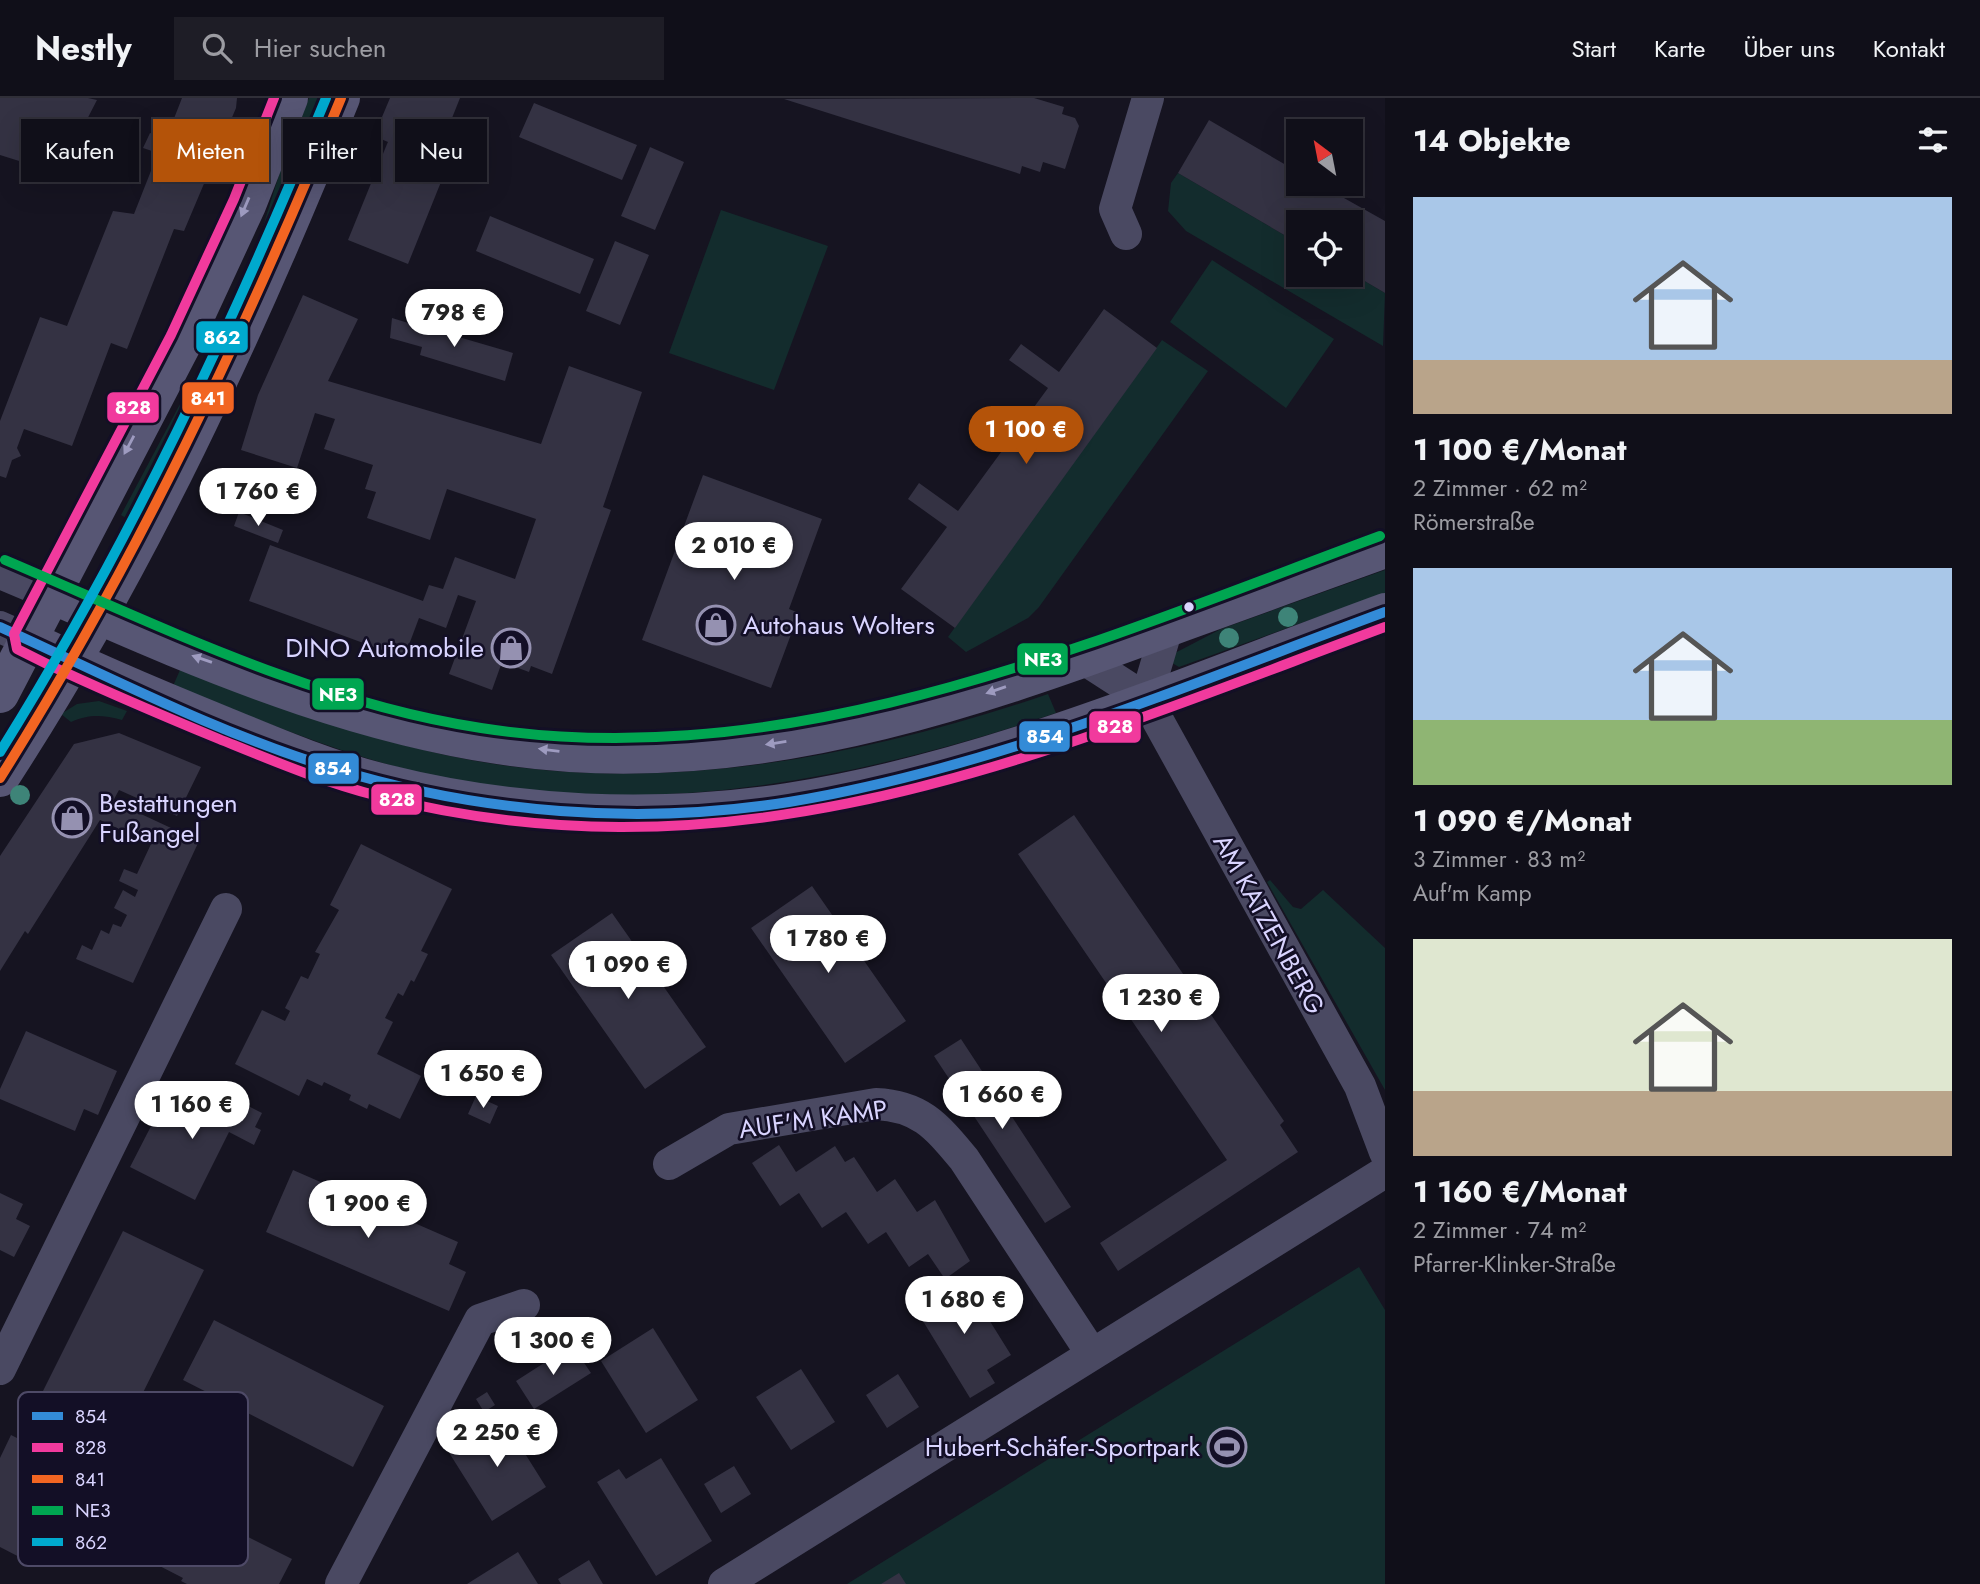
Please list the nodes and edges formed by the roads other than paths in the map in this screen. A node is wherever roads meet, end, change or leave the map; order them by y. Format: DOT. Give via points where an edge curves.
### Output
graph roads {
  1 [pos="289,98"];
  2 [pos="341,98"];
  3 [pos="1148,98"];
  4 [pos="1126,234"];
  5 [pos="1385,549"];
  6 [pos="0,573"];
  7 [pos="50,594"];
  8 [pos="1385,612"];
  9 [pos="99,616"];
  10 [pos="1167,628"];
  11 [pos="13,633"];
  12 [pos="1084,659"];
  13 [pos="72,661"];
  14 [pos="0,694"];
  15 [pos="1146,699"];
  16 [pos="0,778"];
  17 [pos="226,909"];
  18 [pos="1385,1152"];
  19 [pos="669,1164"];
  20 [pos="1385,1172"];
  21 [pos="524,1305"];
  22 [pos="1092,1353"];
  23 [pos="0,1369"];
  24 [pos="341,1584"];
  25 [pos="724,1584"];
  1 -- 7 [label="main road, one-way" via="247,205 184,341"];
  2 -- 9 [label="main road" via="229,362"];
  3 -- 4 [label="street" via="1115,209"];
  5 -- 10 [label="main road"];
  6 -- 7 [label="street"];
  7 -- 9 [label="main road"];
  7 -- 11 [label="main road"];
  8 -- 15 [label="main road"];
  12 -- 9 [label="main road, one-way" via="975,697 800,739 681,752 570,753 478,741 324,702 178,651"];
  9 -- 13 [label="main road"];
  10 -- 12 [label="main road"];
  10 -- 15 [label="street"];
  11 -- 13 [label="main road"];
  11 -- 14 [label="main road"];
  12 -- 15 [label="street, AM KATZENBERG"];
  13 -- 15 [label="main road" via="303,758 384,783 570,812 693,813 814,797 968,761"];
  13 -- 16 [label="main road"];
  15 -- 18 [label="street, AM KATZENBERG" via="1360,1086"];
  17 -- 23 [label="street"];
  19 -- 22 [label="street, AUF'M KAMP" via="729,1129 876,1104 917,1112 941,1131 964,1159"];
  20 -- 22 [label="street"];
  21 -- 24 [label="street" via="480,1320"];
  22 -- 25 [label="street"];
}
